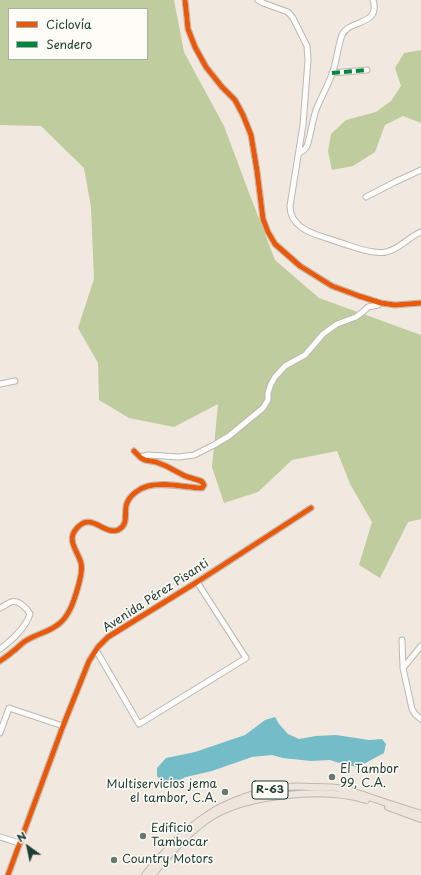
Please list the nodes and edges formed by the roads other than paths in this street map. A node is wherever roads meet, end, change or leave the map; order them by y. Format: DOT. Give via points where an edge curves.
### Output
graph roads {
  1 [pos="185,0"];
  2 [pos="258,0"];
  3 [pos="373,0"];
  4 [pos="367,70"];
  5 [pos="332,73"];
  6 [pos="299,153"];
  7 [pos="421,170"];
  8 [pos="366,197"];
  9 [pos="421,232"];
  10 [pos="381,303"];
  11 [pos="421,303"];
  12 [pos="15,381"];
  13 [pos="0,384"];
  14 [pos="134,451"];
  15 [pos="140,457"];
  16 [pos="311,508"];
  17 [pos="197,582"];
  18 [pos="0,608"];
  19 [pos="402,640"];
  20 [pos="421,646"];
  21 [pos="0,649"];
  22 [pos="96,650"];
  23 [pos="0,661"];
  24 [pos="402,668"];
  25 [pos="421,718"];
  26 [pos="63,726"];
  27 [pos="0,733"];
  28 [pos="421,814"];
  29 [pos="421,819"];
  30 [pos="194,827"];
  31 [pos="0,837"];
  32 [pos="19,843"];
  33 [pos="8,875"];
  34 [pos="144,875"];
  35 [pos="152,875"];
  1 -- 10 [label="street" via="188,29 195,47 206,67 235,100 251,135 263,219 275,244 300,266 332,286"];
  2 -- 6 [label="street" via="288,12 307,46 307,88"];
  3 -- 5 [label="street" via="375,9 372,15 342,34"];
  4 -- 5 [label="street"];
  5 -- 6 [label="street" via="316,110 307,146"];
  6 -- 9 [label="street" via="290,213 308,232 373,252 386,252 397,248"];
  7 -- 8 [label="street"];
  10 -- 11 [label="street"];
  10 -- 15 [label="street" via="337,324 305,355 285,366 271,384 268,400 263,408 229,436 194,455"];
  12 -- 13 [label="street"];
  14 -- 15 [label="street"];
  15 -- 23 [label="street" via="200,481 204,486 147,486 137,491 126,504 126,520 118,530 109,530 89,522 81,525 74,532 72,539 82,571 68,614 57,626 26,641"];
  16 -- 17 [label="street, Avenida Pérez Pisanti"];
  17 -- 22 [label="street, Avenida Pérez Pisanti" via="108,637"];
  17 -- 22 [label="street" via="246,658 139,724"];
  18 -- 21 [label="street" via="12,601 18,601 30,614 20,631"];
  19 -- 24 [label="street"];
  20 -- 24 [label="street"];
  22 -- 26 [label="street, Avenida Pérez Pisanti" via="88,661"];
  24 -- 25 [label="street" via="412,709"];
  26 -- 27 [label="street" via="9,708"];
  26 -- 32 [label="street, Avenida Pérez Pisanti"];
  28 -- 30 [label="main road, R-63" via="342,789 285,788 233,802 206,815"];
  29 -- 30 [label="main road, R-63" via="362,799 337,794 307,794 285,795 241,804 220,812"];
  30 -- 34 [label="main road, R-63" via="164,851"];
  30 -- 35 [label="main road, R-63"];
  31 -- 32 [label="street"];
  32 -- 33 [label="street, Avenida Pérez Pisanti"];
}
